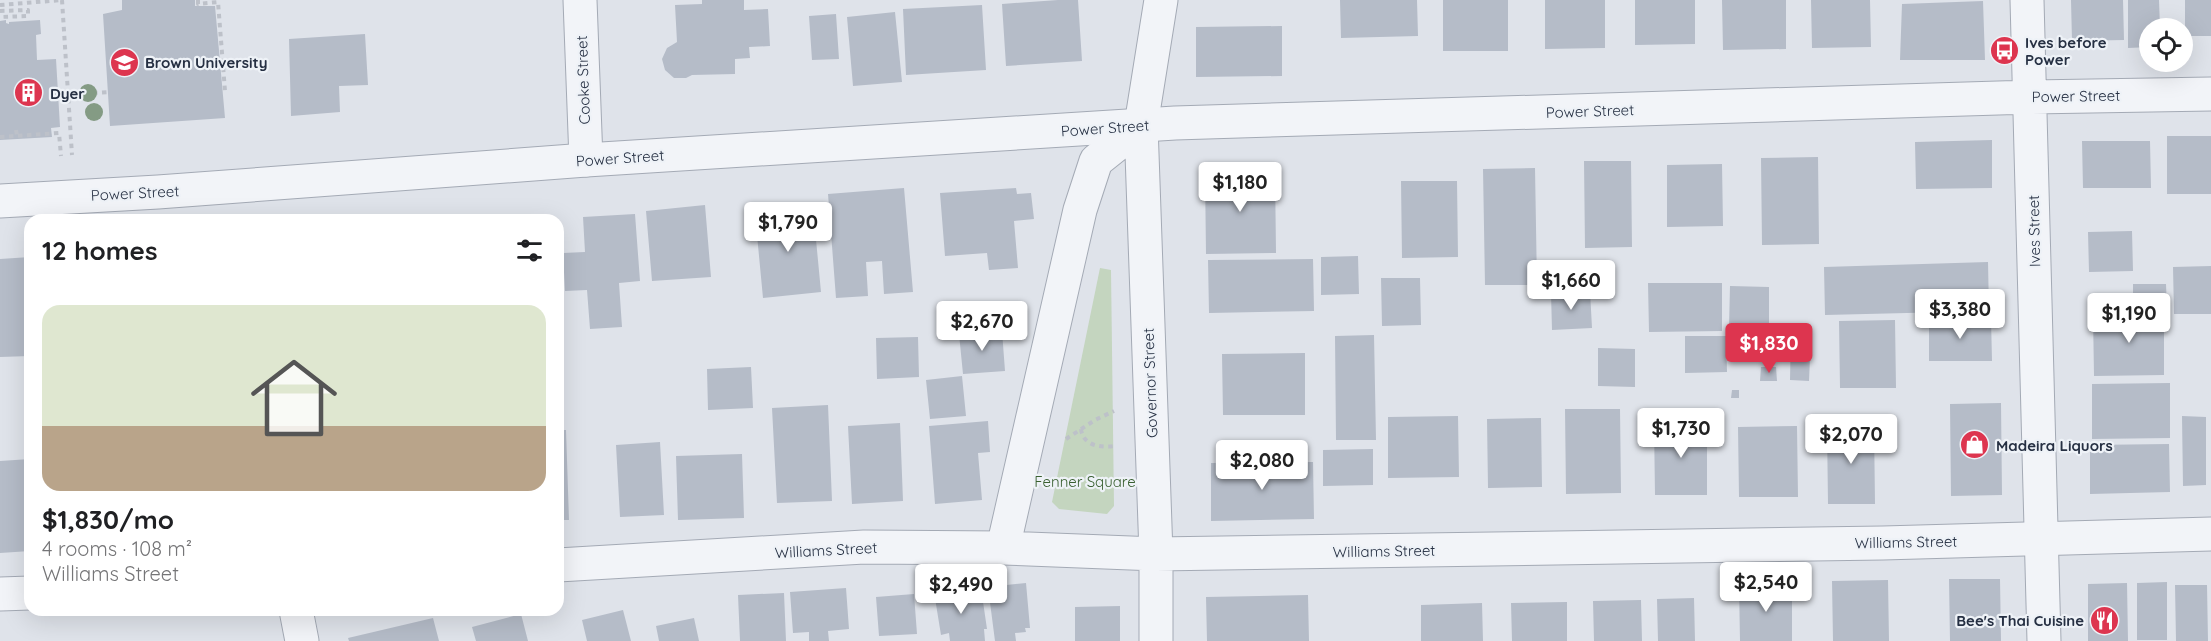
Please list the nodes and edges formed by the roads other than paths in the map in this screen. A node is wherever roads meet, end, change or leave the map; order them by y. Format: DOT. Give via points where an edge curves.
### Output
graph roads {
  1 [pos="580,0"];
  2 [pos="1161,0"];
  3 [pos="2027,0"];
  4 [pos="2211,94"];
  5 [pos="2031,97"];
  6 [pos="1141,125"];
  7 [pos="586,160"];
  8 [pos="0,201"];
  9 [pos="2211,534"];
  10 [pos="2040,539"];
  11 [pos="1003,548"];
  12 [pos="1156,554"];
  13 [pos="564,565"];
  14 [pos="24,592"];
  15 [pos="0,594"];
  16 [pos="297,616"];
  17 [pos="302,641"];
  18 [pos="1156,641"];
  19 [pos="2044,641"];
  1 -- 7 [label="street, Cooke Street"];
  2 -- 6 [label="street, Governor Street"];
  3 -- 5 [label="street, Ives Street"];
  4 -- 5 [label="street, Power Street"];
  5 -- 6 [label="street, Power Street"];
  5 -- 10 [label="street, Ives Street"];
  6 -- 7 [label="street, Power Street"];
  6 -- 11 [label="street" via="1096,161 1080,210"];
  6 -- 12 [label="street, Governor Street"];
  7 -- 8 [label="street, Power Street"];
  9 -- 10 [label="street, Williams Street"];
  10 -- 12 [label="street, Williams Street"];
  10 -- 19 [label="street, Ives Street"];
  11 -- 12 [label="street, Williams Street"];
  11 -- 13 [label="street, Williams Street" via="864,547"];
  12 -- 18 [label="street, Governor Street"];
  14 -- 15 [label="street"];
  16 -- 17 [label="street"];
}
